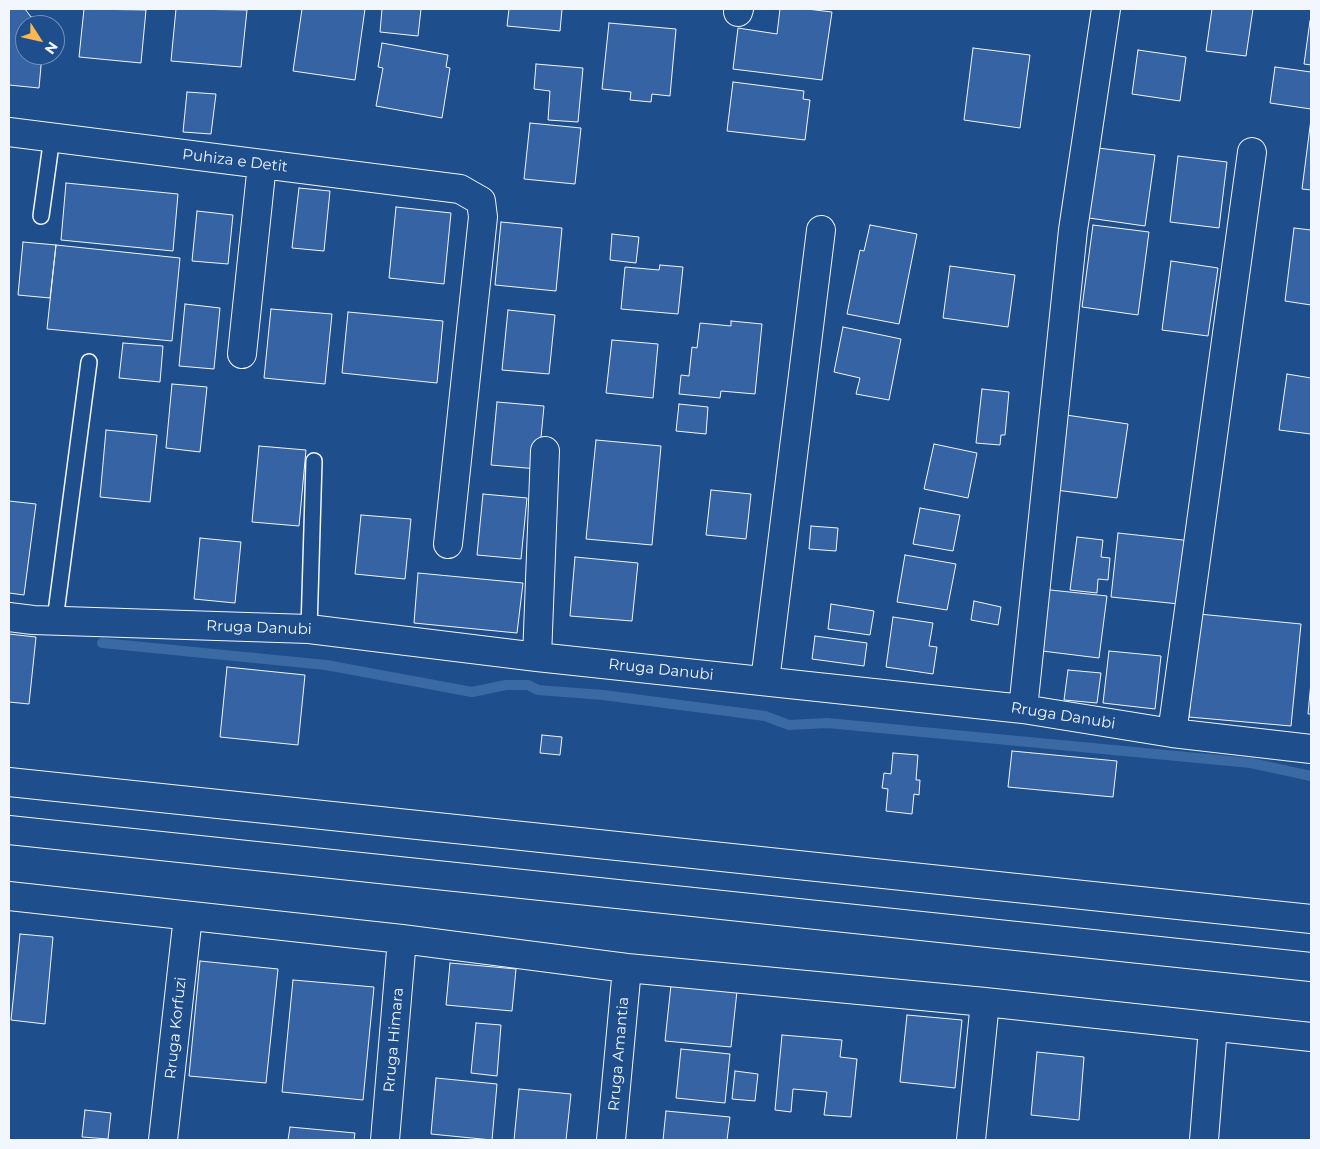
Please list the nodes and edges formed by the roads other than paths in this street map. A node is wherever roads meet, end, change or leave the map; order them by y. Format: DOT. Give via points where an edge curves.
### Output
graph roads {
  1 [pos="1106,9"];
  2 [pos="9,132"];
  3 [pos="52,137"];
  4 [pos="1252,152"];
  5 [pos="262,164"];
  6 [pos="42,216"];
  7 [pos="821,230"];
  8 [pos="242,354"];
  9 [pos="90,362"];
  10 [pos="545,451"];
  11 [pos="314,460"];
  12 [pos="448,544"];
  13 [pos="9,617"];
  14 [pos="55,620"];
  15 [pos="309,629"];
  16 [pos="537,657"];
  17 [pos="765,681"];
  18 [pos="1023,708"];
  19 [pos="1172,733"];
  20 [pos="1311,749"];
  21 [pos="9,782"];
  22 [pos="9,830"];
  23 [pos="9,896"];
  24 [pos="188,916"];
  25 [pos="1311,919"];
  26 [pos="402,939"];
  27 [pos="1311,967"];
  28 [pos="627,968"];
  29 [pos="984,1002"];
  30 [pos="1213,1028"];
  31 [pos="1311,1037"];
  32 [pos="163,1140"];
  33 [pos="385,1140"];
  34 [pos="611,1140"];
  35 [pos="971,1140"];
  36 [pos="1204,1140"];
  1 -- 18 [label="street" via="1073,230"];
  2 -- 3 [label="street, Puhiza e Detit"];
  3 -- 5 [label="street, Puhiza e Detit"];
  3 -- 6 [label="lane"];
  4 -- 19 [label="street"];
  5 -- 8 [label="street"];
  5 -- 12 [label="street, Puhiza e Detit" via="460,189 481,201 483,217"];
  7 -- 17 [label="street"];
  9 -- 14 [label="lane"];
  10 -- 16 [label="street"];
  11 -- 15 [label="lane"];
  13 -- 14 [label="street, Rruga Danubi"];
  14 -- 15 [label="street, Rruga Danubi"];
  15 -- 16 [label="street, Rruga Danubi"];
  16 -- 17 [label="street, Rruga Danubi"];
  17 -- 18 [label="street, Rruga Danubi"];
  18 -- 19 [label="street, Rruga Danubi"];
  19 -- 20 [label="street, Rruga Danubi"];
  21 -- 25 [label="street"];
  22 -- 27 [label="street"];
  23 -- 24 [label="street"];
  24 -- 26 [label="street"];
  24 -- 32 [label="street, Rruga Korfuzi"];
  26 -- 28 [label="street"];
  26 -- 33 [label="street, Rruga Himara"];
  28 -- 29 [label="street"];
  28 -- 34 [label="street, Rruga Amantia"];
  29 -- 30 [label="street"];
  29 -- 35 [label="street"];
  30 -- 31 [label="street"];
  30 -- 36 [label="street"];
}
